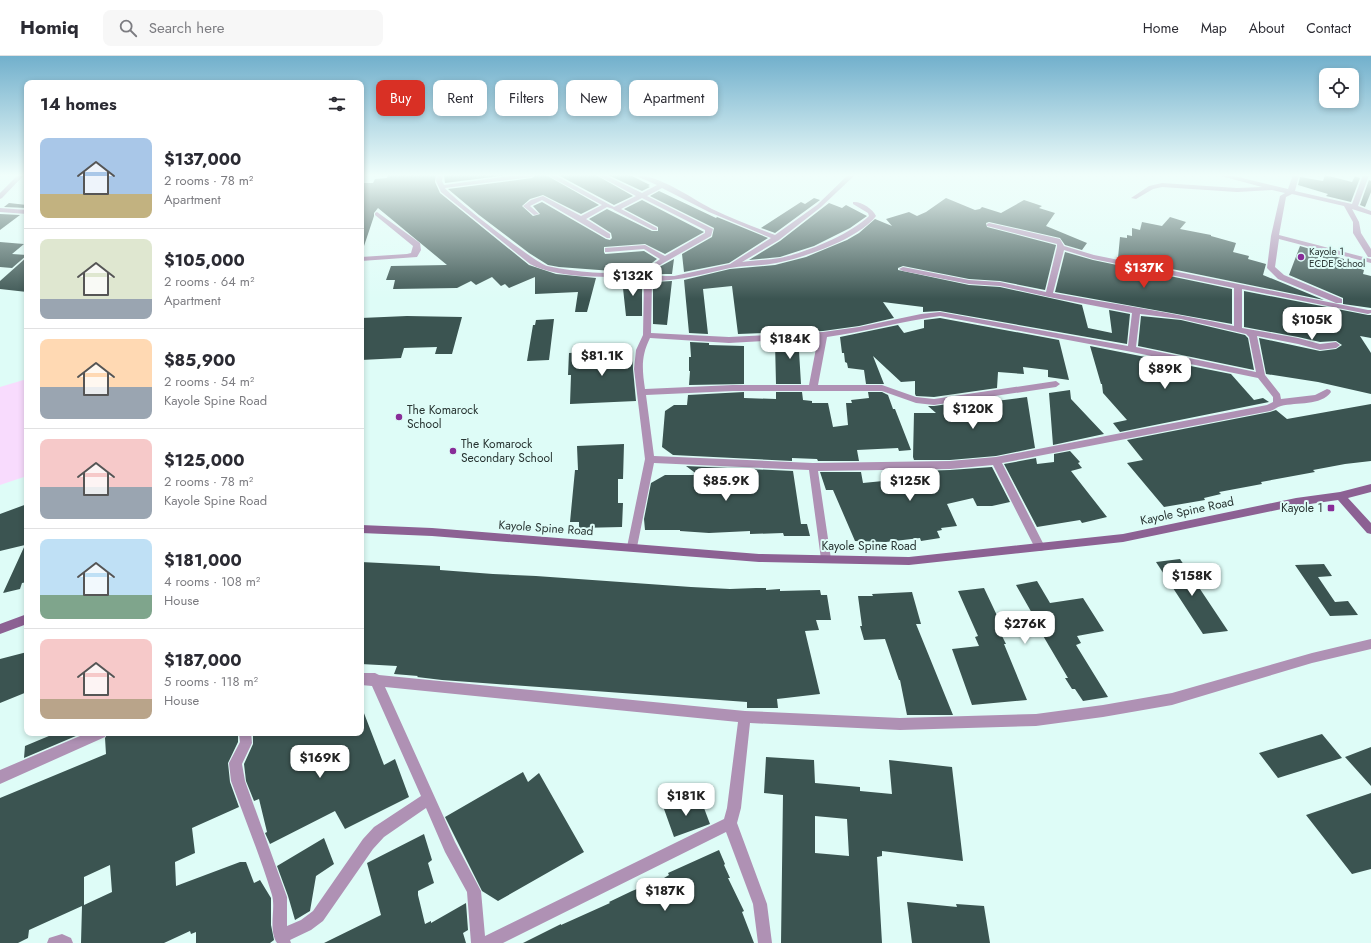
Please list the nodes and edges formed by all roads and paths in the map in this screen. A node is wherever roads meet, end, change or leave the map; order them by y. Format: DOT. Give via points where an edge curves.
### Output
graph roads {
  1 [pos="380,216"];
  2 [pos="474,216"];
  3 [pos="576,216"];
  4 [pos="586,216"];
  5 [pos="629,216"];
  6 [pos="683,216"];
  7 [pos="724,216"];
  8 [pos="805,216"];
  9 [pos="872,216"];
  10 [pos="1279,216"];
  11 [pos="1353,216"];
  12 [pos="581,219"];
  13 [pos="989,225"];
  14 [pos="655,229"];
  15 [pos="607,236"];
  16 [pos="1275,236"];
  17 [pos="776,238"];
  18 [pos="1061,247"];
  19 [pos="608,250"];
  20 [pos="1371,255"];
  21 [pos="665,258"];
  22 [pos="364,259"];
  23 [pos="1371,261"];
  24 [pos="730,266"];
  25 [pos="903,270"];
  26 [pos="645,278"];
  27 [pos="1257,288"];
  28 [pos="1049,295"];
  29 [pos="1136,311"];
  30 [pos="1369,312"];
  31 [pos="1238,329"];
  32 [pos="1249,332"];
  33 [pos="823,334"];
  34 [pos="647,335"];
  35 [pos="1336,345"];
  36 [pos="1132,349"];
  37 [pos="1261,376"];
  38 [pos="1056,384"];
  39 [pos="813,388"];
  40 [pos="640,392"];
  41 [pos="1327,392"];
  42 [pos="1277,403"];
  43 [pos="650,459"];
  44 [pos="996,461"];
  45 [pos="813,467"];
  46 [pos="1371,488"];
  47 [pos="1340,496"];
  48 [pos="364,529"];
  49 [pos="1371,530"];
  50 [pos="632,547"];
  51 [pos="1040,547"];
  52 [pos="826,559"];
  53 [pos="24,620"];
  54 [pos="0,629"];
  55 [pos="1371,644"];
  56 [pos="364,679"];
  57 [pos="375,679"];
  58 [pos="745,717"];
  59 [pos="94,736"];
  60 [pos="245,736"];
  61 [pos="0,777"];
  62 [pos="428,799"];
  63 [pos="730,823"];
  64 [pos="283,940"];
  65 [pos="54,943"];
  66 [pos="66,943"];
  67 [pos="478,943"];
  68 [pos="487,943"];
  69 [pos="766,943"];
  1 -- 22 [label="street" via="416,245 417,250 414,255 408,256"];
  2 -- 26 [label="street" via="544,268"];
  3 -- 12 [label="street"];
  4 -- 12 [label="street"];
  5 -- 14 [label="street"];
  6 -- 21 [label="street" via="709,229 708,234"];
  7 -- 17 [label="street"];
  8 -- 17 [label="street"];
  9 -- 24 [label="street" via="853,230 790,257"];
  10 -- 16 [label="street"];
  11 -- 20 [label="street" via="1356,222 1356,233"];
  12 -- 15 [label="street"];
  13 -- 18 [label="street" via="1057,241"];
  16 -- 23 [label="street"];
  16 -- 30 [label="street" via="1270,261 1275,273 1293,283"];
  17 -- 24 [label="street"];
  18 -- 27 [label="street" via="1093,257"];
  18 -- 28 [label="street"];
  19 -- 21 [label="street" via="644,247"];
  21 -- 26 [label="street" via="657,263"];
  24 -- 26 [label="street" via="665,278"];
  25 -- 28 [label="street" via="969,282 1000,284"];
  26 -- 34 [label="street"];
  27 -- 30 [label="street"];
  27 -- 31 [label="street" via="1238,286"];
  28 -- 29 [label="street"];
  29 -- 31 [label="street" via="1182,317"];
  29 -- 36 [label="street"];
  31 -- 32 [label="street"];
  32 -- 35 [label="street" via="1320,347"];
  32 -- 37 [label="street" via="1253,336"];
  33 -- 34 [label="street" via="729,340"];
  33 -- 36 [label="street" via="859,330 940,314"];
  33 -- 39 [label="street"];
  34 -- 40 [label="street" via="640,350"];
  36 -- 37 [label="street"];
  37 -- 42 [label="street" via="1277,396"];
  38 -- 39 [label="street" via="930,403 882,388"];
  39 -- 40 [label="street"];
  40 -- 43 [label="street"];
  41 -- 42 [label="street" via="1317,398"];
  42 -- 44 [label="street" via="1270,408"];
  43 -- 45 [label="street"];
  43 -- 50 [label="street"];
  44 -- 45 [label="street"];
  44 -- 51 [label="street"];
  45 -- 52 [label="street"];
  46 -- 47 [label="main road, Kayole Spine Road"];
  47 -- 49 [label="main road"];
  47 -- 51 [label="main road, Kayole Spine Road" via="1296,502 1123,538"];
  48 -- 50 [label="main road, Kayole Spine Road"];
  50 -- 52 [label="main road, Kayole Spine Road" via="759,558"];
  51 -- 52 [label="main road, Kayole Spine Road" via="909,561"];
  53 -- 54 [label="main road"];
  55 -- 58 [label="street" via="1312,658 1172,699 1036,720 900,724"];
  56 -- 57 [label="street"];
  57 -- 58 [label="street"];
  57 -- 62 [label="street"];
  58 -- 63 [label="street"];
  59 -- 61 [label="street"];
  60 -- 64 [label="street" via="246,743 235,762 238,781 280,897 279,916"];
  62 -- 64 [label="street" via="379,832 364,849 318,916"];
  62 -- 67 [label="street" via="450,848 474,891"];
  63 -- 68 [label="street"];
  63 -- 69 [label="street" via="760,904"];
  65 -- 66 [label="street"];
}
